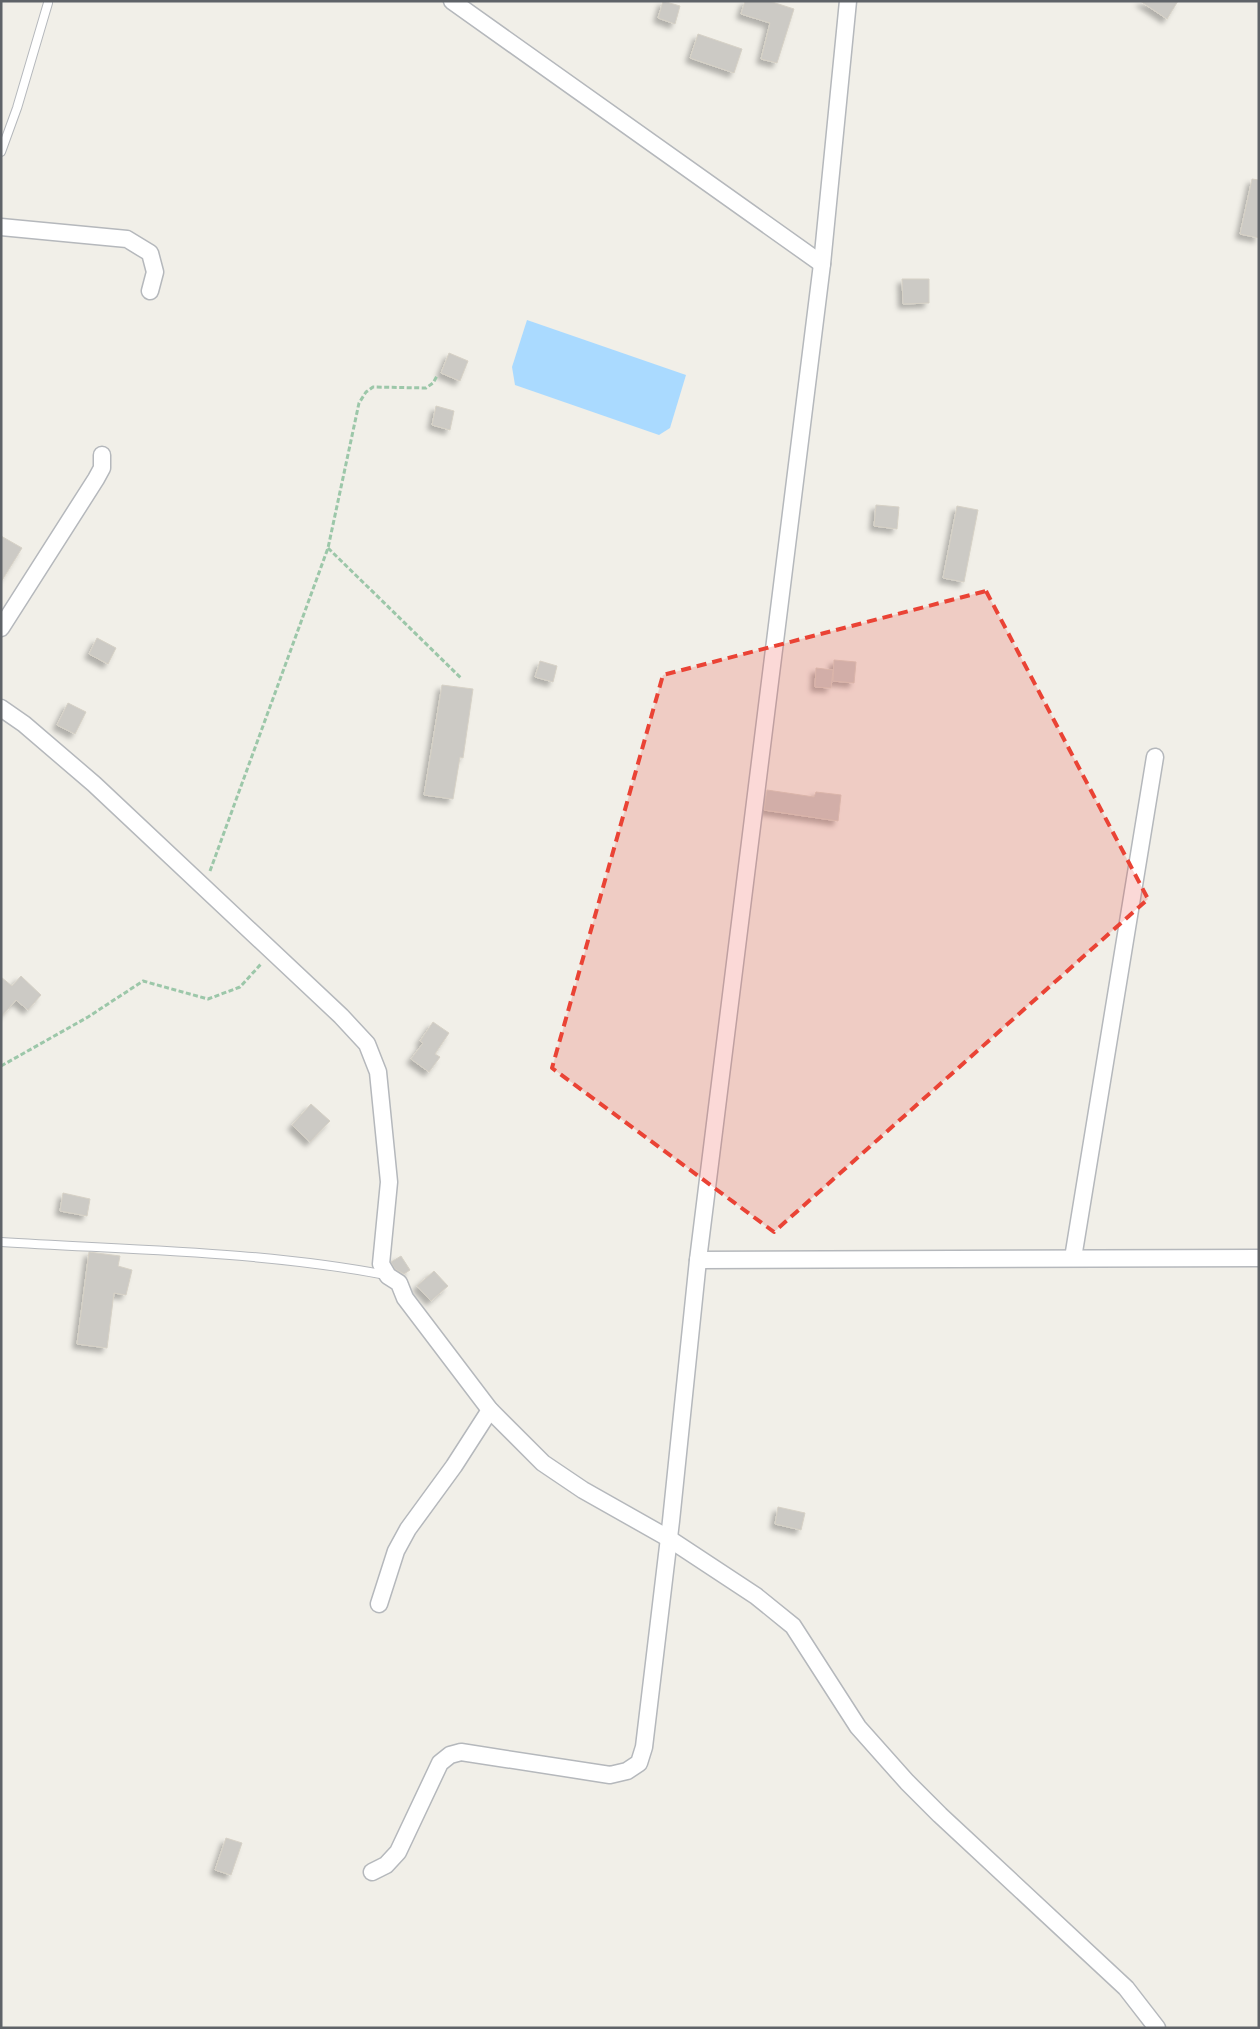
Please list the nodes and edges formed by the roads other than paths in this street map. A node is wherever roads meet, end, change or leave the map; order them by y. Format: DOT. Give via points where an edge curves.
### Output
graph roads {
  1 [pos="452,1"];
  2 [pos="848,1"];
  3 [pos="48,3"];
  4 [pos="1,152"];
  5 [pos="1,227"];
  6 [pos="822,264"];
  7 [pos="150,291"];
  8 [pos="102,454"];
  9 [pos="1,628"];
  10 [pos="1,708"];
  11 [pos="1154,757"];
  12 [pos="1,1242"];
  13 [pos="1073,1258"];
  14 [pos="1259,1258"];
  15 [pos="698,1260"];
  16 [pos="388,1276"];
  17 [pos="490,1410"];
  18 [pos="668,1538"];
  19 [pos="379,1604"];
  20 [pos="372,1872"];
  21 [pos="1157,2028"];
  1 -- 6 [label="street"];
  2 -- 6 [label="street"];
  3 -- 4 [label="lane"];
  5 -- 7 [label="street" via="127,239 150,252 155,272"];
  6 -- 15 [label="street"];
  8 -- 9 [label="street" via="102,468 96,479"];
  10 -- 16 [label="street" via="94,784 367,1044 378,1072 389,1182 381,1264"];
  11 -- 13 [label="street"];
  12 -- 16 [label="lane" via="256,1258 348,1268"];
  13 -- 14 [label="street"];
  13 -- 15 [label="street"];
  15 -- 18 [label="street"];
  16 -- 17 [label="street" via="398,1283 405,1298"];
  17 -- 18 [label="street" via="543,1463 583,1490"];
  17 -- 19 [label="street" via="408,1529 396,1551"];
  18 -- 20 [label="street" via="644,1747 639,1762 627,1771 610,1775 461,1752 450,1755 440,1763 398,1852 386,1865"];
  18 -- 21 [label="street" via="756,1596 793,1626 858,1727 907,1782 1126,1988"];
}
